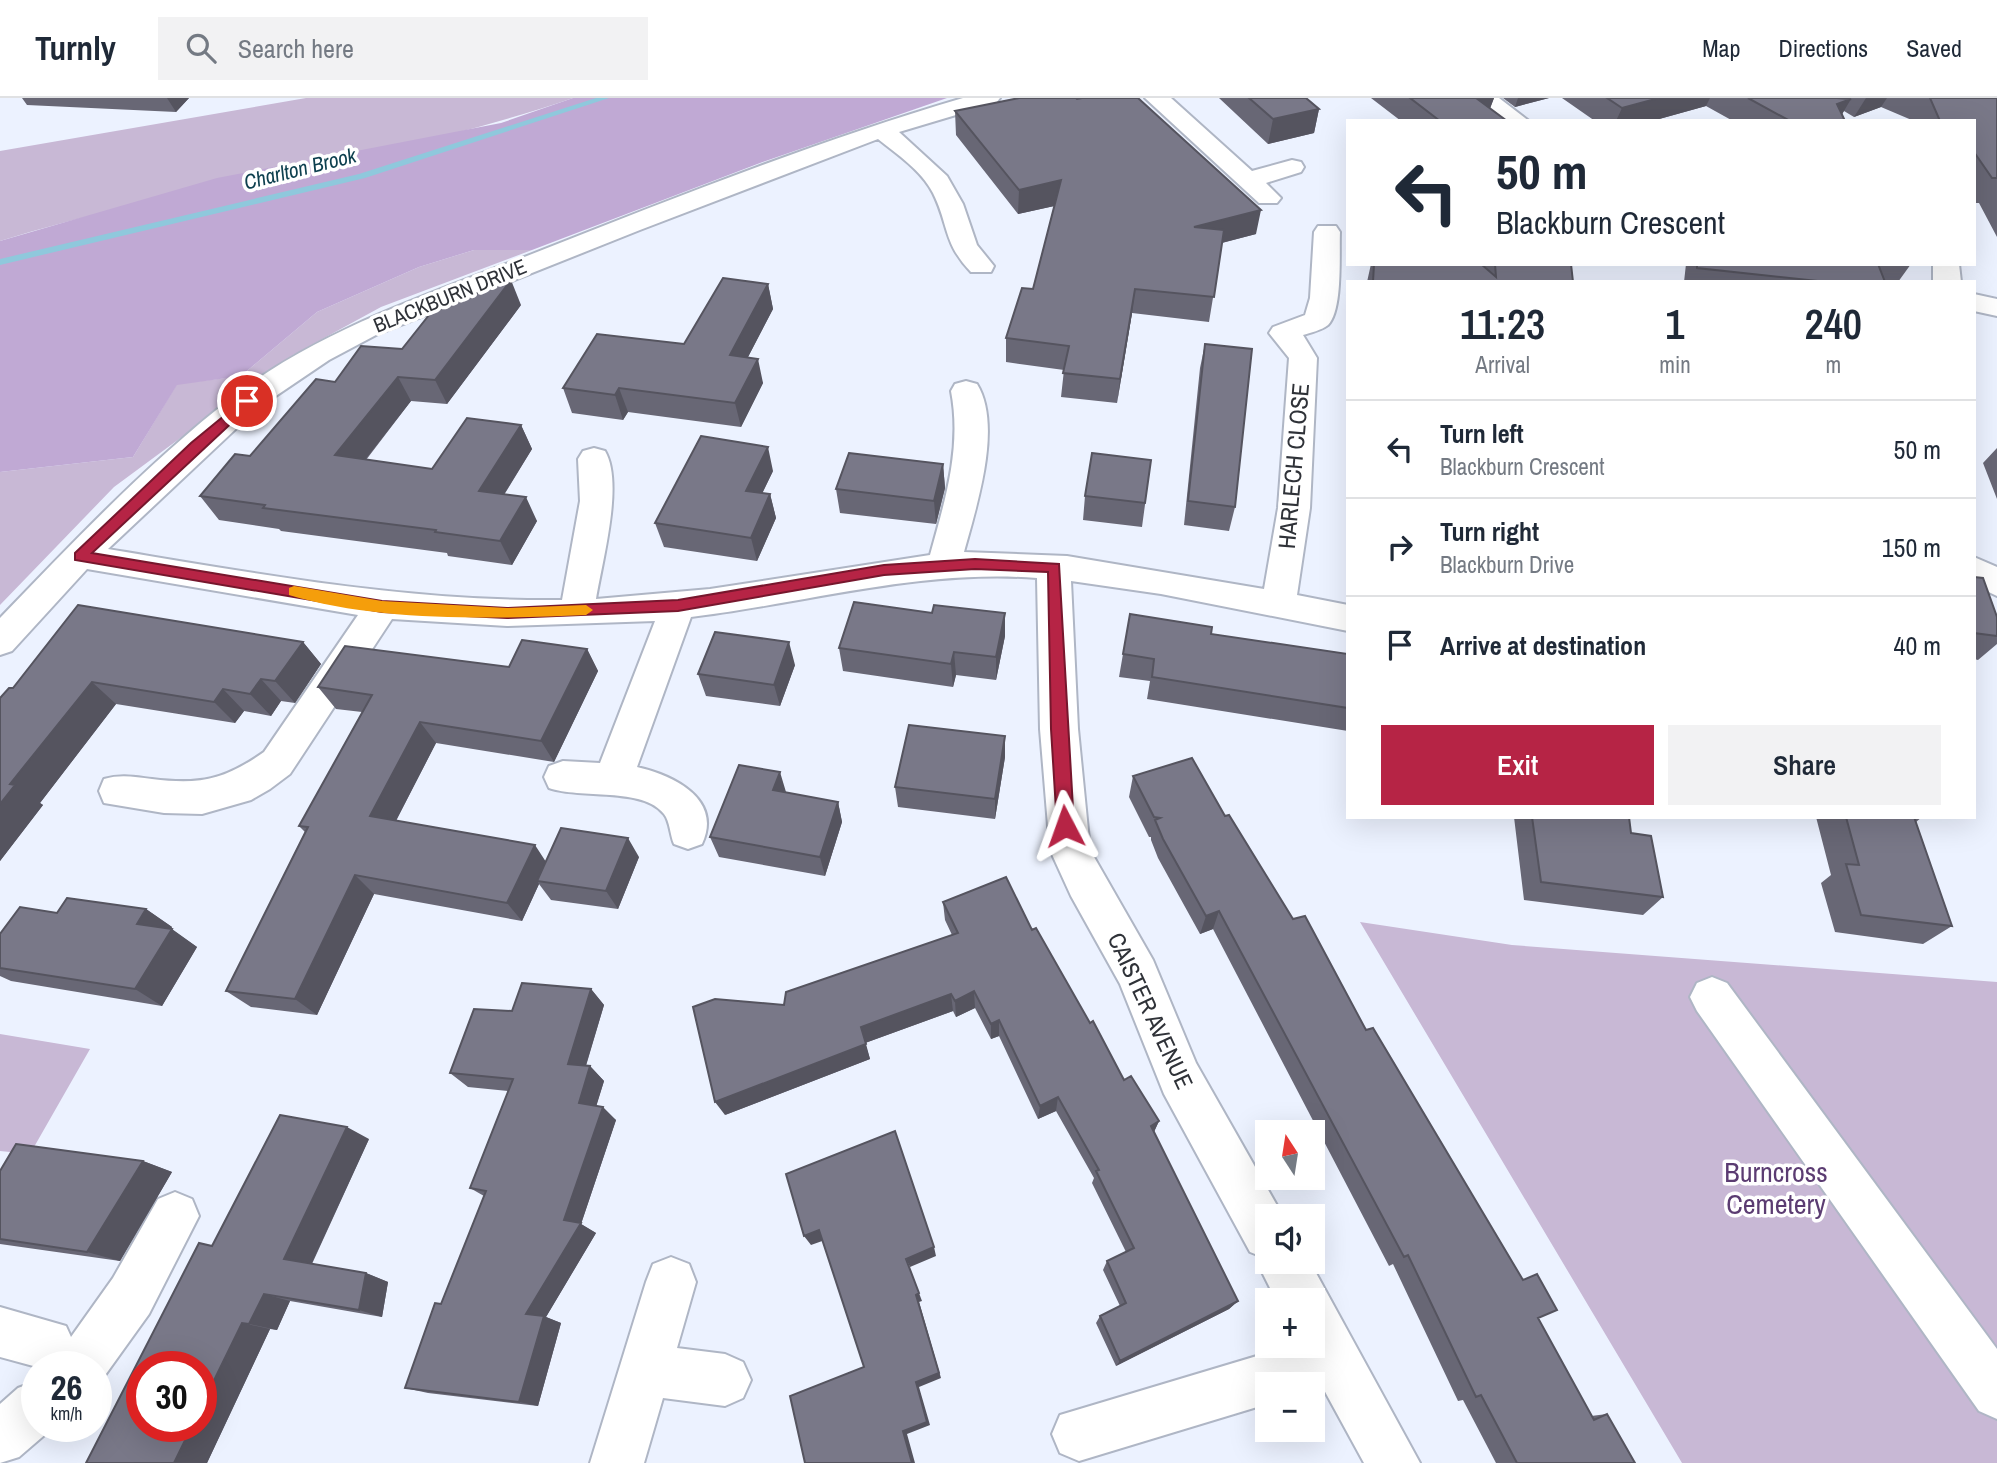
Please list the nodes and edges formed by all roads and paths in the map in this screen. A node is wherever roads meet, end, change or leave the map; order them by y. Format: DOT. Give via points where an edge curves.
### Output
graph roads {
  1 [pos="988,98"];
  2 [pos="1157,98"];
  3 [pos="1484,98"];
  4 [pos="1514,119"];
  5 [pos="881,130"];
  6 [pos="1292,167"];
  7 [pos="1248,180"];
  8 [pos="1268,198"];
  9 [pos="1327,232"];
  10 [pos="981,266"];
  11 [pos="1976,302"];
  12 [pos="1997,307"];
  13 [pos="967,391"];
  14 [pos="594,459"];
  15 [pos="80,556"];
  16 [pos="944,566"];
  17 [pos="1054,567"];
  18 [pos="1976,570"];
  19 [pos="1997,583"];
  20 [pos="678,606"];
  21 [pos="1278,606"];
  22 [pos="382,607"];
  23 [pos="578,610"];
  24 [pos="1346,618"];
  25 [pos="0,641"];
  26 [pos="563,777"];
  27 [pos="613,780"];
  28 [pos="118,791"];
  29 [pos="688,832"];
  30 [pos="1712,997"];
  31 [pos="1255,1213"];
  32 [pos="175,1216"];
  33 [pos="671,1282"];
  34 [pos="0,1332"];
  35 [pos="1325,1339"];
  36 [pos="53,1351"];
  37 [pos="69,1351"];
  38 [pos="1271,1358"];
  39 [pos="644,1370"];
  40 [pos="725,1380"];
  41 [pos="1997,1393"];
  42 [pos="21,1420"];
  43 [pos="1079,1434"];
  44 [pos="0,1438"];
  45 [pos="617,1463"];
  46 [pos="1392,1463"];
  1 -- 5 [label="street, BLACKBURN DRIVE"];
  2 -- 7 [label="street"];
  3 -- 4 [label="street"];
  5 -- 10 [label="street" via="938,181 955,211 958,241"];
  5 -- 15 [label="street, BLACKBURN DRIVE" via="366,329 247,401"];
  6 -- 7 [label="street"];
  7 -- 8 [label="street"];
  9 -- 21 [label="street, HARLECH CLOSE" via="1323,308 1317,320 1283,333 1303,358 1294,508"];
  11 -- 12 [label="street"];
  13 -- 16 [label="street" via="973,433"];
  14 -- 23 [label="street" via="596,501"];
  15 -- 22 [label="street"];
  15 -- 25 [label="street, BLACKBURN DRIVE"];
  16 -- 17 [label="street"];
  16 -- 20 [label="street" via="884,570"];
  17 -- 21 [label="street"];
  17 -- 31 [label="street, CAISTER AVENUE" via="1059,729 1070,850 1138,974 1180,1079"];
  18 -- 19 [label="street"];
  20 -- 23 [label="street"];
  20 -- 27 [label="street"];
  21 -- 24 [label="street"];
  22 -- 23 [label="street" via="507,613"];
  22 -- 28 [label="street" via="277,763 257,779 228,794 188,800"];
  26 -- 27 [label="street"];
  27 -- 29 [label="street" via="659,788 676,799 685,811"];
  30 -- 41 [label="street"];
  32 -- 37 [label="street" via="131,1296"];
  33 -- 39 [label="street"];
  34 -- 36 [label="street"];
  35 -- 46 [label="street"];
  38 -- 43 [label="street"];
  39 -- 40 [label="street"];
  39 -- 45 [label="street"];
  42 -- 44 [label="street"];
}
